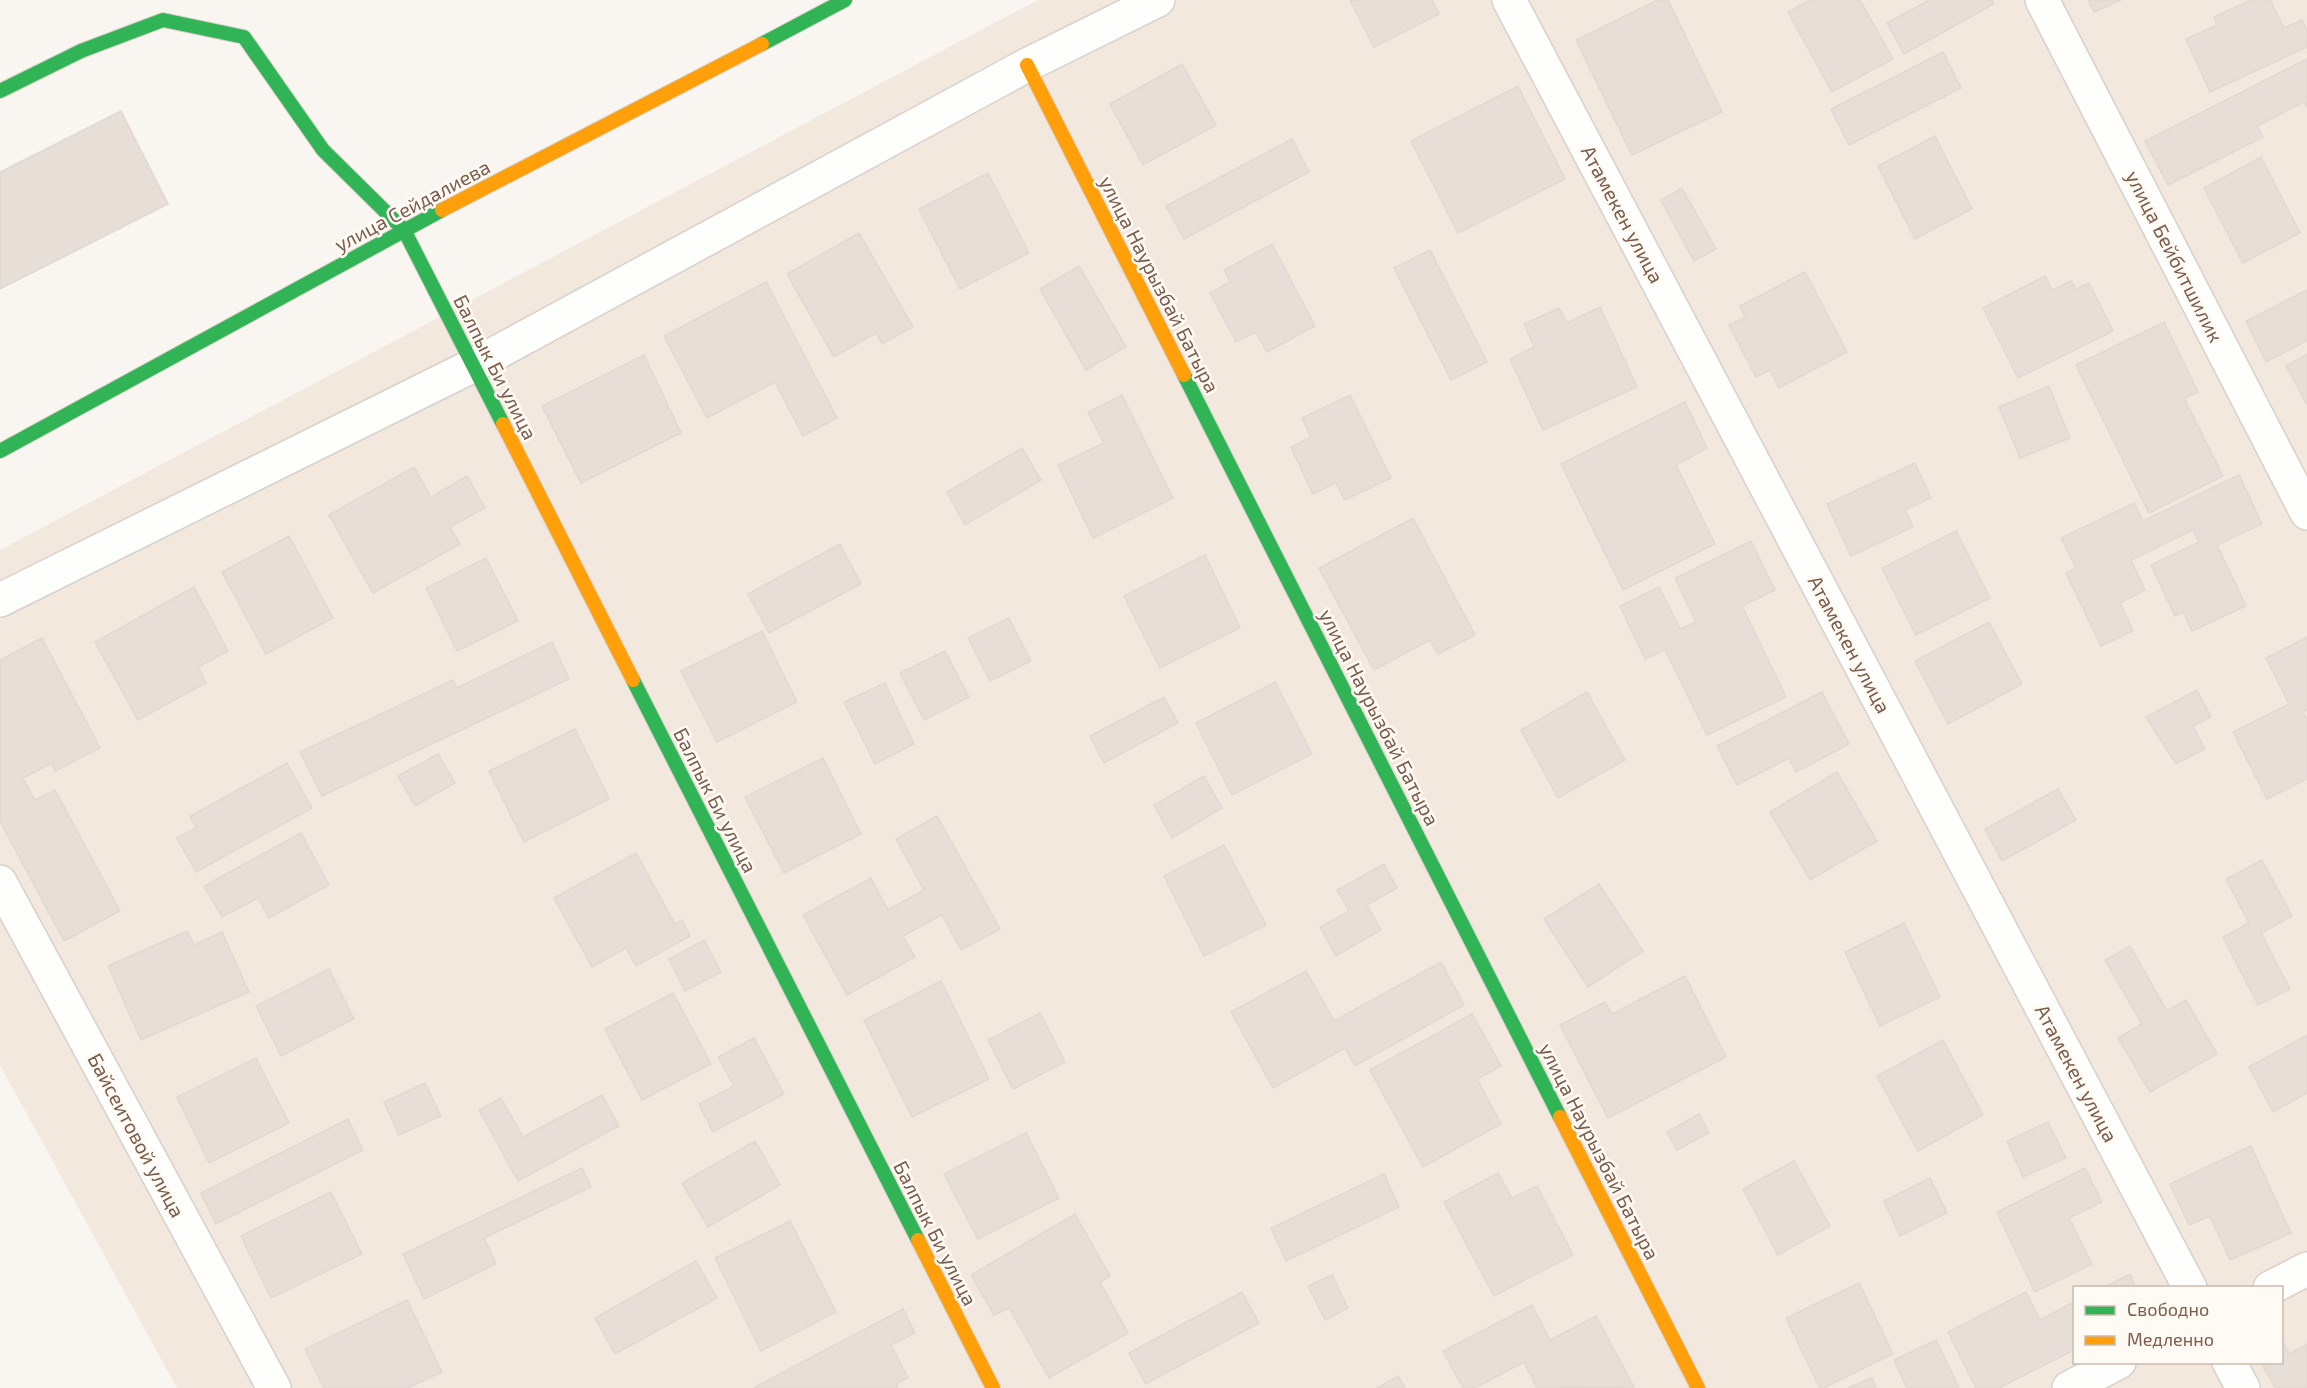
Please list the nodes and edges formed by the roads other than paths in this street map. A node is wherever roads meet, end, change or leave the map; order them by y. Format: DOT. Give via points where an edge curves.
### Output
graph roads {
  1 [pos="845,0"];
  2 [pos="1158,0"];
  3 [pos="1509,0"];
  4 [pos="2042,0"];
  5 [pos="1027,64"];
  6 [pos="0,90"];
  7 [pos="404,230"];
  8 [pos="474,365"];
  9 [pos="0,451"];
  10 [pos="2307,513"];
  11 [pos="0,600"];
  12 [pos="0,882"];
  13 [pos="2307,1269"];
  14 [pos="2189,1286"];
  15 [pos="2272,1286"];
  16 [pos="2115,1364"];
  17 [pos="2230,1364"];
  18 [pos="274,1388"];
  19 [pos="993,1388"];
  20 [pos="1698,1388"];
  21 [pos="2069,1388"];
  22 [pos="2242,1388"];
  1 -- 7 [label="street, улица Сейдалиева"];
  2 -- 5 [label="street"];
  3 -- 14 [label="street, Атамекен улица"];
  4 -- 10 [label="street, улица Бейбитшилик"];
  5 -- 8 [label="street"];
  5 -- 20 [label="street, улица Наурызбай Батыра"];
  6 -- 7 [label="street, Балпык Би улица" via="81,51 163,20 244,37 323,150"];
  7 -- 8 [label="street, Балпык Би улица"];
  7 -- 9 [label="street, улица Сейдалиева"];
  8 -- 11 [label="street"];
  8 -- 19 [label="street, Балпык Би улица"];
  12 -- 18 [label="street, Байсеитовой улица"];
  13 -- 15 [label="street"];
  16 -- 21 [label="street"];
  17 -- 22 [label="street"];
}
